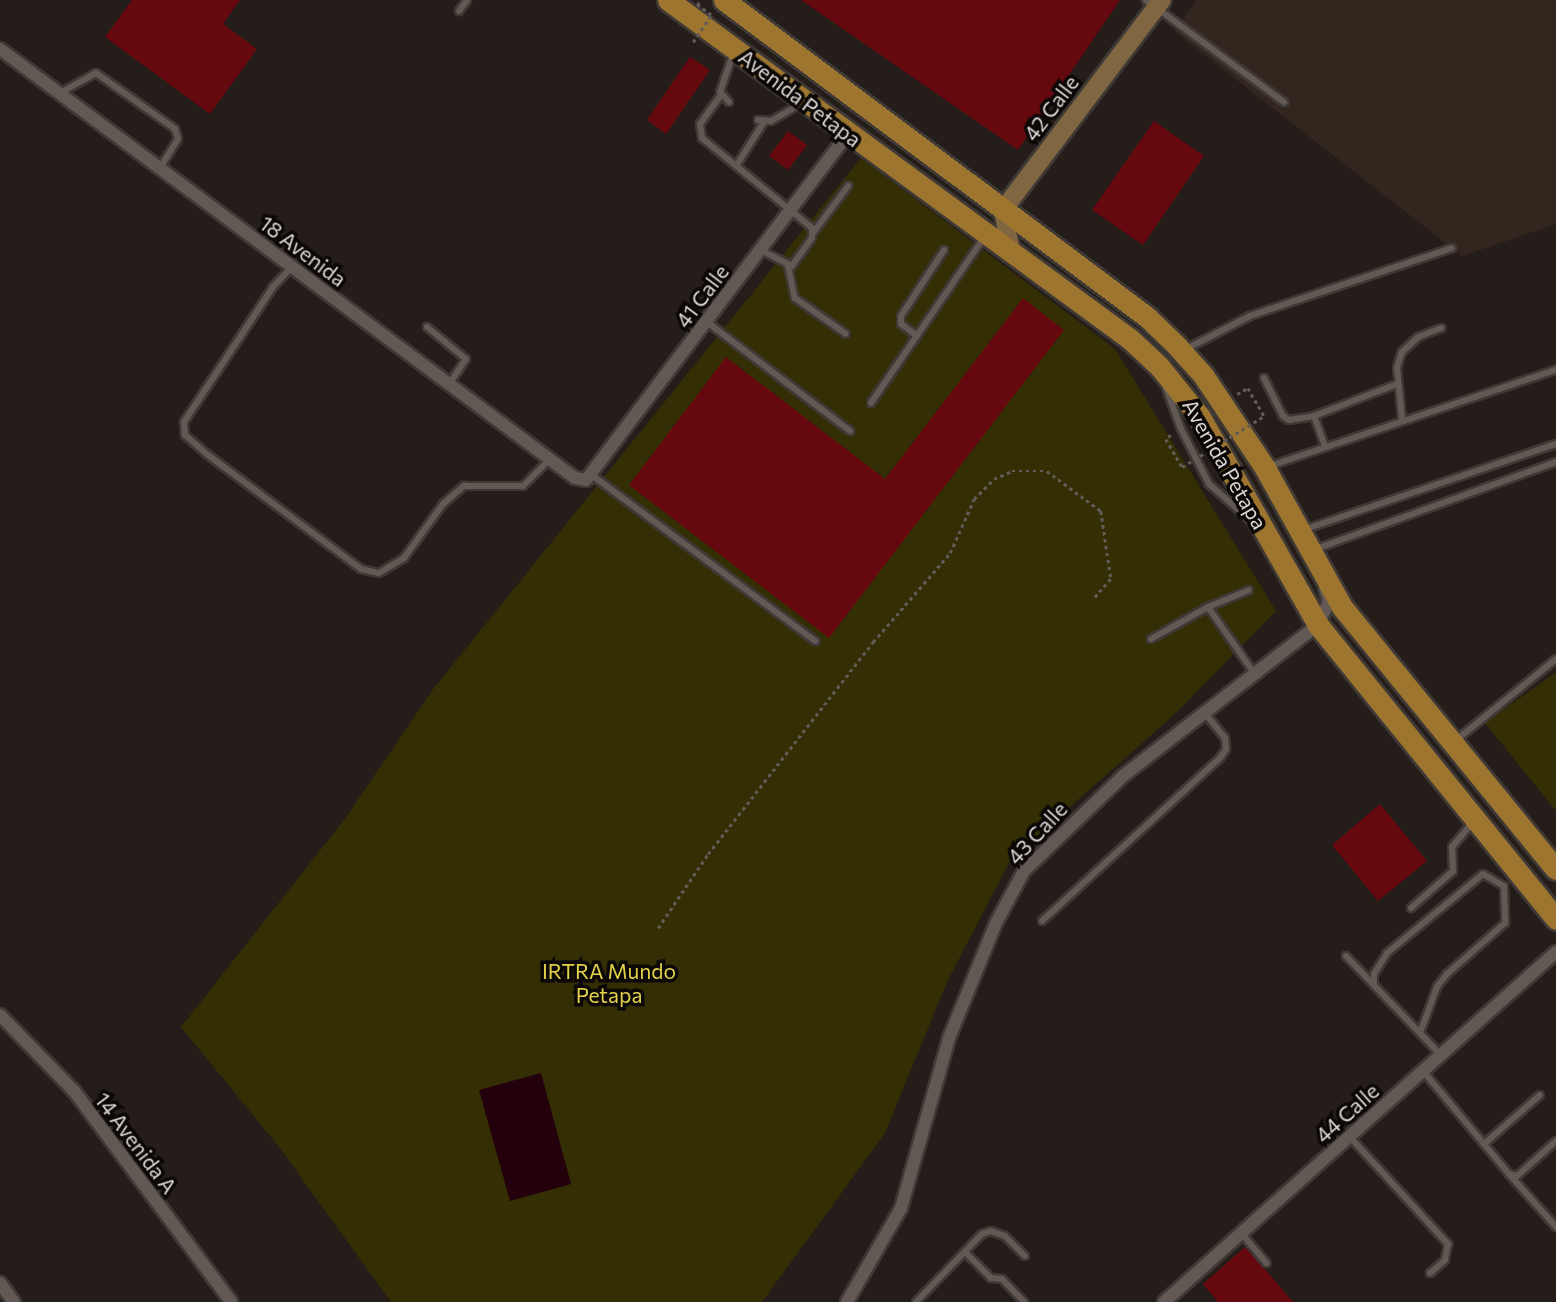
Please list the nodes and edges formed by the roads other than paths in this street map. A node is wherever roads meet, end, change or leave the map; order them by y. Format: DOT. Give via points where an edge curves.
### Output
graph roads {
  1 [pos="467,0"];
  2 [pos="668,0"];
  3 [pos="724,0"];
  4 [pos="1154,2"];
  5 [pos="459,11"];
  6 [pos="0,49"];
  7 [pos="735,50"];
  8 [pos="59,93"];
  9 [pos="721,95"];
  10 [pos="729,102"];
  11 [pos="804,102"];
  12 [pos="1284,102"];
  13 [pos="848,134"];
  14 [pos="736,166"];
  15 [pos="159,169"];
  16 [pos="848,186"];
  17 [pos="790,210"];
  18 [pos="1003,210"];
  19 [pos="813,233"];
  20 [pos="986,235"];
  21 [pos="1452,248"];
  22 [pos="761,250"];
  23 [pos="944,250"];
  24 [pos="1011,252"];
  25 [pos="788,266"];
  26 [pos="292,267"];
  27 [pos="707,322"];
  28 [pos="427,327"];
  29 [pos="1441,328"];
  30 [pos="846,334"];
  31 [pos="917,336"];
  32 [pos="1182,352"];
  33 [pos="1556,370"];
  34 [pos="1264,377"];
  35 [pos="449,384"];
  36 [pos="1397,384"];
  37 [pos="871,403"];
  38 [pos="1314,416"];
  39 [pos="1402,419"];
  40 [pos="850,430"];
  41 [pos="1556,444"];
  42 [pos="1325,446"];
  43 [pos="550,459"];
  44 [pos="1556,463"];
  45 [pos="1265,468"];
  46 [pos="589,478"];
  47 [pos="1309,546"];
  48 [pos="1249,590"];
  49 [pos="1208,607"];
  50 [pos="1318,625"];
  51 [pos="1151,639"];
  52 [pos="815,641"];
  53 [pos="1556,659"];
  54 [pos="1254,673"];
  55 [pos="1205,712"];
  56 [pos="1451,744"];
  57 [pos="1476,820"];
  58 [pos="1556,869"];
  59 [pos="1411,908"];
  60 [pos="1556,919"];
  61 [pos="1042,921"];
  62 [pos="1556,952"];
  63 [pos="1346,956"];
  64 [pos="1374,985"];
  65 [pos="0,1015"];
  66 [pos="1420,1034"];
  67 [pos="1441,1055"];
  68 [pos="1423,1070"];
  69 [pos="1540,1096"];
  70 [pos="1349,1136"];
  71 [pos="1556,1141"];
  72 [pos="1484,1144"];
  73 [pos="1509,1174"];
  74 [pos="1556,1227"];
  75 [pos="1242,1234"];
  76 [pos="965,1252"];
  77 [pos="1025,1256"];
  78 [pos="1266,1262"];
  79 [pos="1430,1273"];
  80 [pos="0,1283"];
  81 [pos="14,1302"];
  82 [pos="231,1302"];
  83 [pos="847,1302"];
  84 [pos="916,1302"];
  85 [pos="1024,1302"];
  86 [pos="1164,1302"];
  1 -- 5 [label="lane"];
  2 -- 7 [label="main road, Avenida Petapa"];
  3 -- 18 [label="main road, Avenida Petapa"];
  4 -- 12 [label="lane"];
  4 -- 18 [label="street, 42 Calle"];
  6 -- 8 [label="street, 18 Avenida"];
  7 -- 9 [label="lane"];
  7 -- 11 [label="main road, Avenida Petapa"];
  8 -- 15 [label="street, 18 Avenida"];
  8 -- 15 [label="lane" via="96,73 175,129 178,139"];
  9 -- 10 [label="lane"];
  9 -- 14 [label="lane" via="699,132"];
  11 -- 13 [label="main road, Avenida Petapa"];
  11 -- 14 [label="lane" via="761,121"];
  13 -- 17 [label="street, 41 Calle"];
  13 -- 20 [label="main road, Avenida Petapa"];
  14 -- 17 [label="lane"];
  15 -- 26 [label="street, 18 Avenida"];
  16 -- 19 [label="lane"];
  17 -- 19 [label="lane" via="809,223"];
  17 -- 22 [label="street, 41 Calle"];
  18 -- 24 [label="street"];
  18 -- 32 [label="main road, Avenida Petapa" via="1147,317"];
  19 -- 25 [label="lane"];
  20 -- 24 [label="main road, Avenida Petapa"];
  20 -- 31 [label="lane"];
  21 -- 32 [label="lane" via="1250,316"];
  22 -- 25 [label="lane"];
  22 -- 27 [label="street, 41 Calle"];
  23 -- 31 [label="lane" via="901,316 901,324"];
  24 -- 50 [label="main road, Avenida Petapa" via="1130,339 1159,366 1200,417"];
  25 -- 30 [label="lane" via="795,298"];
  26 -- 35 [label="street, 18 Avenida"];
  26 -- 43 [label="lane" via="273,287 184,422 185,435 208,456 361,569 379,573 404,558 443,504 464,486 523,486"];
  27 -- 40 [label="lane"];
  27 -- 46 [label="street, 41 Calle"];
  28 -- 35 [label="lane" via="465,356 466,362"];
  29 -- 36 [label="lane" via="1418,337 1402,352"];
  31 -- 37 [label="lane"];
  32 -- 45 [label="main road, Avenida Petapa"];
  33 -- 39 [label="lane"];
  34 -- 38 [label="lane" via="1286,419"];
  35 -- 43 [label="street, 18 Avenida"];
  36 -- 38 [label="lane"];
  36 -- 39 [label="lane"];
  38 -- 42 [label="lane"];
  39 -- 42 [label="lane"];
  41 -- 47 [label="lane"];
  42 -- 45 [label="lane"];
  43 -- 46 [label="street, 18 Avenida"];
  44 -- 47 [label="lane"];
  45 -- 47 [label="main road, Avenida Petapa"];
  46 -- 52 [label="lane"];
  47 -- 50 [label="street" via="1329,601"];
  47 -- 56 [label="main road, Avenida Petapa" via="1342,607"];
  48 -- 49 [label="lane"];
  49 -- 51 [label="lane"];
  49 -- 54 [label="lane"];
  50 -- 54 [label="street, 43 Calle"];
  50 -- 57 [label="main road, Avenida Petapa"];
  53 -- 56 [label="lane"];
  54 -- 55 [label="street, 43 Calle"];
  55 -- 61 [label="lane" via="1225,738 1226,749 1220,758"];
  55 -- 83 [label="street, 43 Calle" via="1075,819 1017,882 949,1038 901,1208"];
  56 -- 58 [label="main road, Avenida Petapa"];
  57 -- 59 [label="lane" via="1452,847 1453,872"];
  57 -- 60 [label="main road, Avenida Petapa"];
  62 -- 67 [label="street, 44 Calle"];
  63 -- 64 [label="lane"];
  64 -- 66 [label="lane"];
  64 -- 66 [label="lane" via="1378,963 1387,953 1483,874 1504,886 1505,923 1447,974"];
  65 -- 82 [label="street, 14 Avenida A" via="74,1091"];
  66 -- 67 [label="lane"];
  67 -- 68 [label="street, 44 Calle"];
  68 -- 70 [label="street, 44 Calle"];
  68 -- 72 [label="lane"];
  69 -- 72 [label="lane"];
  70 -- 75 [label="street, 44 Calle"];
  70 -- 79 [label="lane" via="1447,1244 1445,1260"];
  71 -- 73 [label="lane" via="1517,1176"];
  72 -- 73 [label="lane"];
  73 -- 74 [label="lane"];
  75 -- 78 [label="lane"];
  75 -- 86 [label="street, 44 Calle"];
  76 -- 77 [label="lane" via="990,1231 1005,1236"];
  76 -- 84 [label="lane"];
  76 -- 85 [label="lane"];
  80 -- 81 [label="street"];
}
